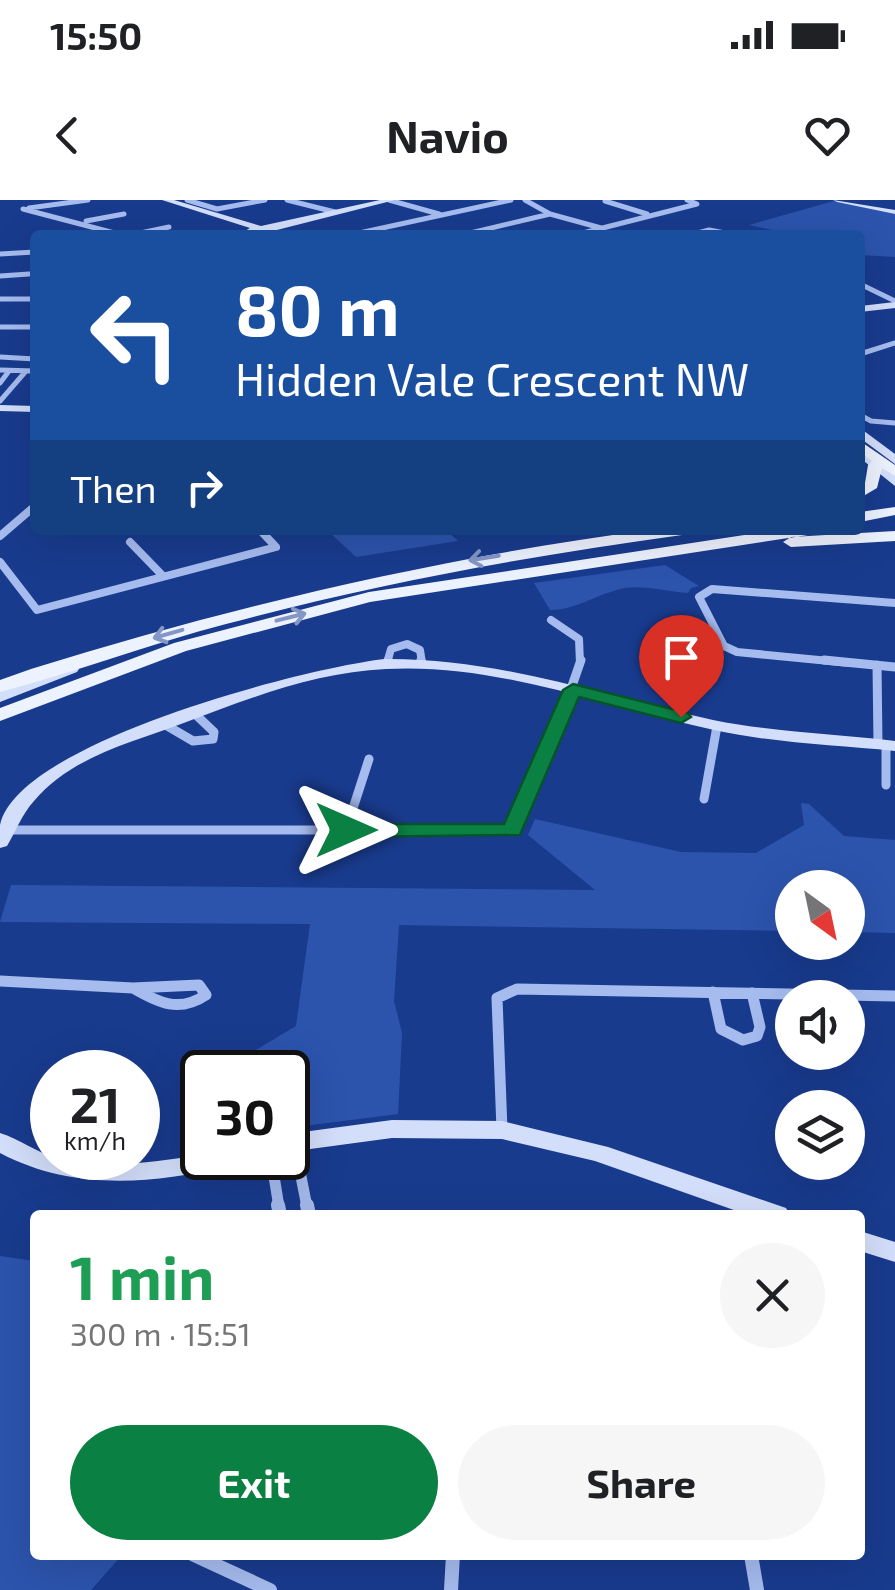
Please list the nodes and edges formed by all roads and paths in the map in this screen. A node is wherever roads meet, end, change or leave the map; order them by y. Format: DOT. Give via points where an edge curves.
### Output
graph roads {
  1 [pos="88,200"];
  2 [pos="149,200"];
  3 [pos="166,200"];
  4 [pos="187,200"];
  5 [pos="265,200"];
  6 [pos="287,200"];
  7 [pos="374,200"];
  8 [pos="390,200"];
  9 [pos="511,200"];
  10 [pos="525,200"];
  11 [pos="686,200"];
  12 [pos="837,200"];
  13 [pos="605,202"];
  14 [pos="331,212"];
  15 [pos="895,212"];
  16 [pos="124,214"];
  17 [pos="440,214"];
  18 [pos="550,214"];
  19 [pos="652,215"];
  20 [pos="81,222"];
  21 [pos="169,227"];
  22 [pos="602,228"];
  23 [pos="100,230"];
  24 [pos="106,230"];
  25 [pos="155,230"];
  26 [pos="254,230"];
  27 [pos="285,230"];
  28 [pos="371,230"];
  29 [pos="483,230"];
  30 [pos="594,230"];
  31 [pos="30,252"];
  32 [pos="0,254"];
  33 [pos="29,274"];
  34 [pos="0,276"];
  35 [pos="865,287"];
  36 [pos="30,298"];
  37 [pos="0,299"];
  38 [pos="895,303"];
  39 [pos="865,308"];
  40 [pos="30,327"];
  41 [pos="0,328"];
  42 [pos="895,344"];
  43 [pos="865,353"];
  44 [pos="0,357"];
  45 [pos="30,359"];
  46 [pos="0,370"];
  47 [pos="10,370"];
  48 [pos="26,371"];
  49 [pos="30,371"];
  50 [pos="0,383"];
  51 [pos="0,405"];
  52 [pos="30,408"];
  53 [pos="865,418"];
  54 [pos="895,422"];
  55 [pos="865,436"];
  56 [pos="865,452"];
  57 [pos="865,454"];
  58 [pos="895,460"];
  59 [pos="875,465"];
  60 [pos="895,472"];
  61 [pos="895,482"];
  62 [pos="865,490"];
  63 [pos="895,502"];
  64 [pos="865,506"];
  65 [pos="30,510"];
  66 [pos="895,514"];
  67 [pos="865,519"];
  68 [pos="265,535"];
  69 [pos="639,535"];
  70 [pos="745,535"];
  71 [pos="774,535"];
  72 [pos="0,536"];
  73 [pos="895,536"];
  74 [pos="130,542"];
  75 [pos="0,562"];
  76 [pos="162,575"];
  77 [pos="479,578"];
  78 [pos="895,603"];
  79 [pos="551,620"];
  80 [pos="114,650"];
  81 [pos="878,665"];
  82 [pos="895,667"];
  83 [pos="0,686"];
  84 [pos="573,690"];
  85 [pos="0,697"];
  86 [pos="194,714"];
  87 [pos="0,715"];
  88 [pos="164,724"];
  89 [pos="717,726"];
  90 [pos="886,745"];
  91 [pos="369,759"];
  92 [pos="886,785"];
  93 [pos="704,798"];
  94 [pos="346,830"];
  95 [pos="2,834"];
  96 [pos="0,980"];
  97 [pos="133,988"];
  98 [pos="714,992"];
  99 [pos="752,993"];
  100 [pos="895,996"];
  101 [pos="502,1130"];
  102 [pos="310,1140"];
  103 [pos="0,1142"];
  104 [pos="180,1166"];
  105 [pos="275,1180"];
  106 [pos="300,1180"];
  107 [pos="279,1210"];
  108 [pos="308,1210"];
  109 [pos="763,1210"];
  110 [pos="865,1243"];
  111 [pos="895,1252"];
  112 [pos="205,1560"];
  113 [pos="453,1560"];
  114 [pos="752,1560"];
  115 [pos="270,1590"];
  116 [pos="451,1590"];
  117 [pos="756,1590"];
  1 -- 20 [label="street" via="24,209"];
  2 -- 26 [label="street"];
  3 -- 26 [label="street"];
  4 -- 5 [label="street" via="217,209"];
  6 -- 14 [label="street"];
  7 -- 14 [label="street"];
  8 -- 14 [label="street"];
  8 -- 17 [label="street"];
  9 -- 17 [label="street"];
  10 -- 18 [label="street"];
  11 -- 19 [label="street" via="697,204"];
  12 -- 15 [label="street"];
  13 -- 19 [label="street"];
  14 -- 26 [label="street"];
  14 -- 27 [label="street"];
  16 -- 20 [label="street"];
  17 -- 28 [label="street"];
  18 -- 22 [label="street"];
  18 -- 29 [label="street"];
  19 -- 22 [label="street"];
  20 -- 23 [label="street"];
  20 -- 24 [label="street"];
  21 -- 25 [label="street"];
  22 -- 30 [label="street"];
  31 -- 32 [label="street"];
  33 -- 34 [label="street"];
  35 -- 38 [label="street"];
  36 -- 37 [label="street"];
  38 -- 39 [label="street"];
  40 -- 41 [label="street"];
  42 -- 43 [label="street"];
  44 -- 45 [label="street"];
  46 -- 47 [label="street"];
  47 -- 48 [label="street"];
  47 -- 50 [label="street"];
  48 -- 49 [label="street"];
  48 -- 51 [label="street"];
  51 -- 52 [label="street"];
  53 -- 54 [label="street"];
  55 -- 58 [label="street"];
  56 -- 60 [label="main road"];
  57 -- 59 [label="street"];
  59 -- 61 [label="street"];
  59 -- 62 [label="main road"];
  63 -- 64 [label="main road"];
  65 -- 72 [label="street"];
  66 -- 67 [label="main road"];
  68 -- 76 [label="street" via="276,546"];
  69 -- 80 [label="main road, one-way" via="394,576"];
  70 -- 77 [label="main road"];
  71 -- 77 [label="main road"];
  73 -- 77 [label="main road"];
  74 -- 76 [label="street"];
  75 -- 76 [label="street" via="37,610"];
  87 -- 77 [label="main road, one-way" via="180,647 369,598"];
  78 -- 81 [label="street" via="712,590 700,596 724,646 737,652"];
  79 -- 84 [label="street" via="580,640"];
  80 -- 83 [label="main road"];
  80 -- 85 [label="street"];
  81 -- 82 [label="street"];
  81 -- 90 [label="street"];
  84 -- 86 [label="street" via="488,670 387,664 326,670"];
  84 -- 89 [label="street"];
  84 -- 94 [label="street" via="512,830"];
  86 -- 88 [label="street"];
  86 -- 88 [label="street" via="214,732 213,739 188,741"];
  88 -- 95 [label="street" via="43,779 18,804"];
  89 -- 90 [label="street"];
  89 -- 93 [label="street"];
  90 -- 92 [label="street"];
  91 -- 94 [label="street"];
  94 -- 95 [label="street"];
  96 -- 97 [label="street"];
  97 -- 97 [label="street" via="165,1007 190,1008 206,995 199,985"];
  98 -- 99 [label="street"];
  98 -- 99 [label="street" via="721,1029 743,1040 760,1027"];
  98 -- 101 [label="street" via="517,989 497,998"];
  99 -- 100 [label="street"];
  101 -- 102 [label="street" via="392,1129"];
  101 -- 109 [label="street" via="598,1153"];
  103 -- 104 [label="street" via="66,1168 140,1172"];
  105 -- 107 [label="street"];
  106 -- 108 [label="street"];
  110 -- 111 [label="street"];
  112 -- 115 [label="street"];
  113 -- 116 [label="street"];
  114 -- 117 [label="street"];
}
